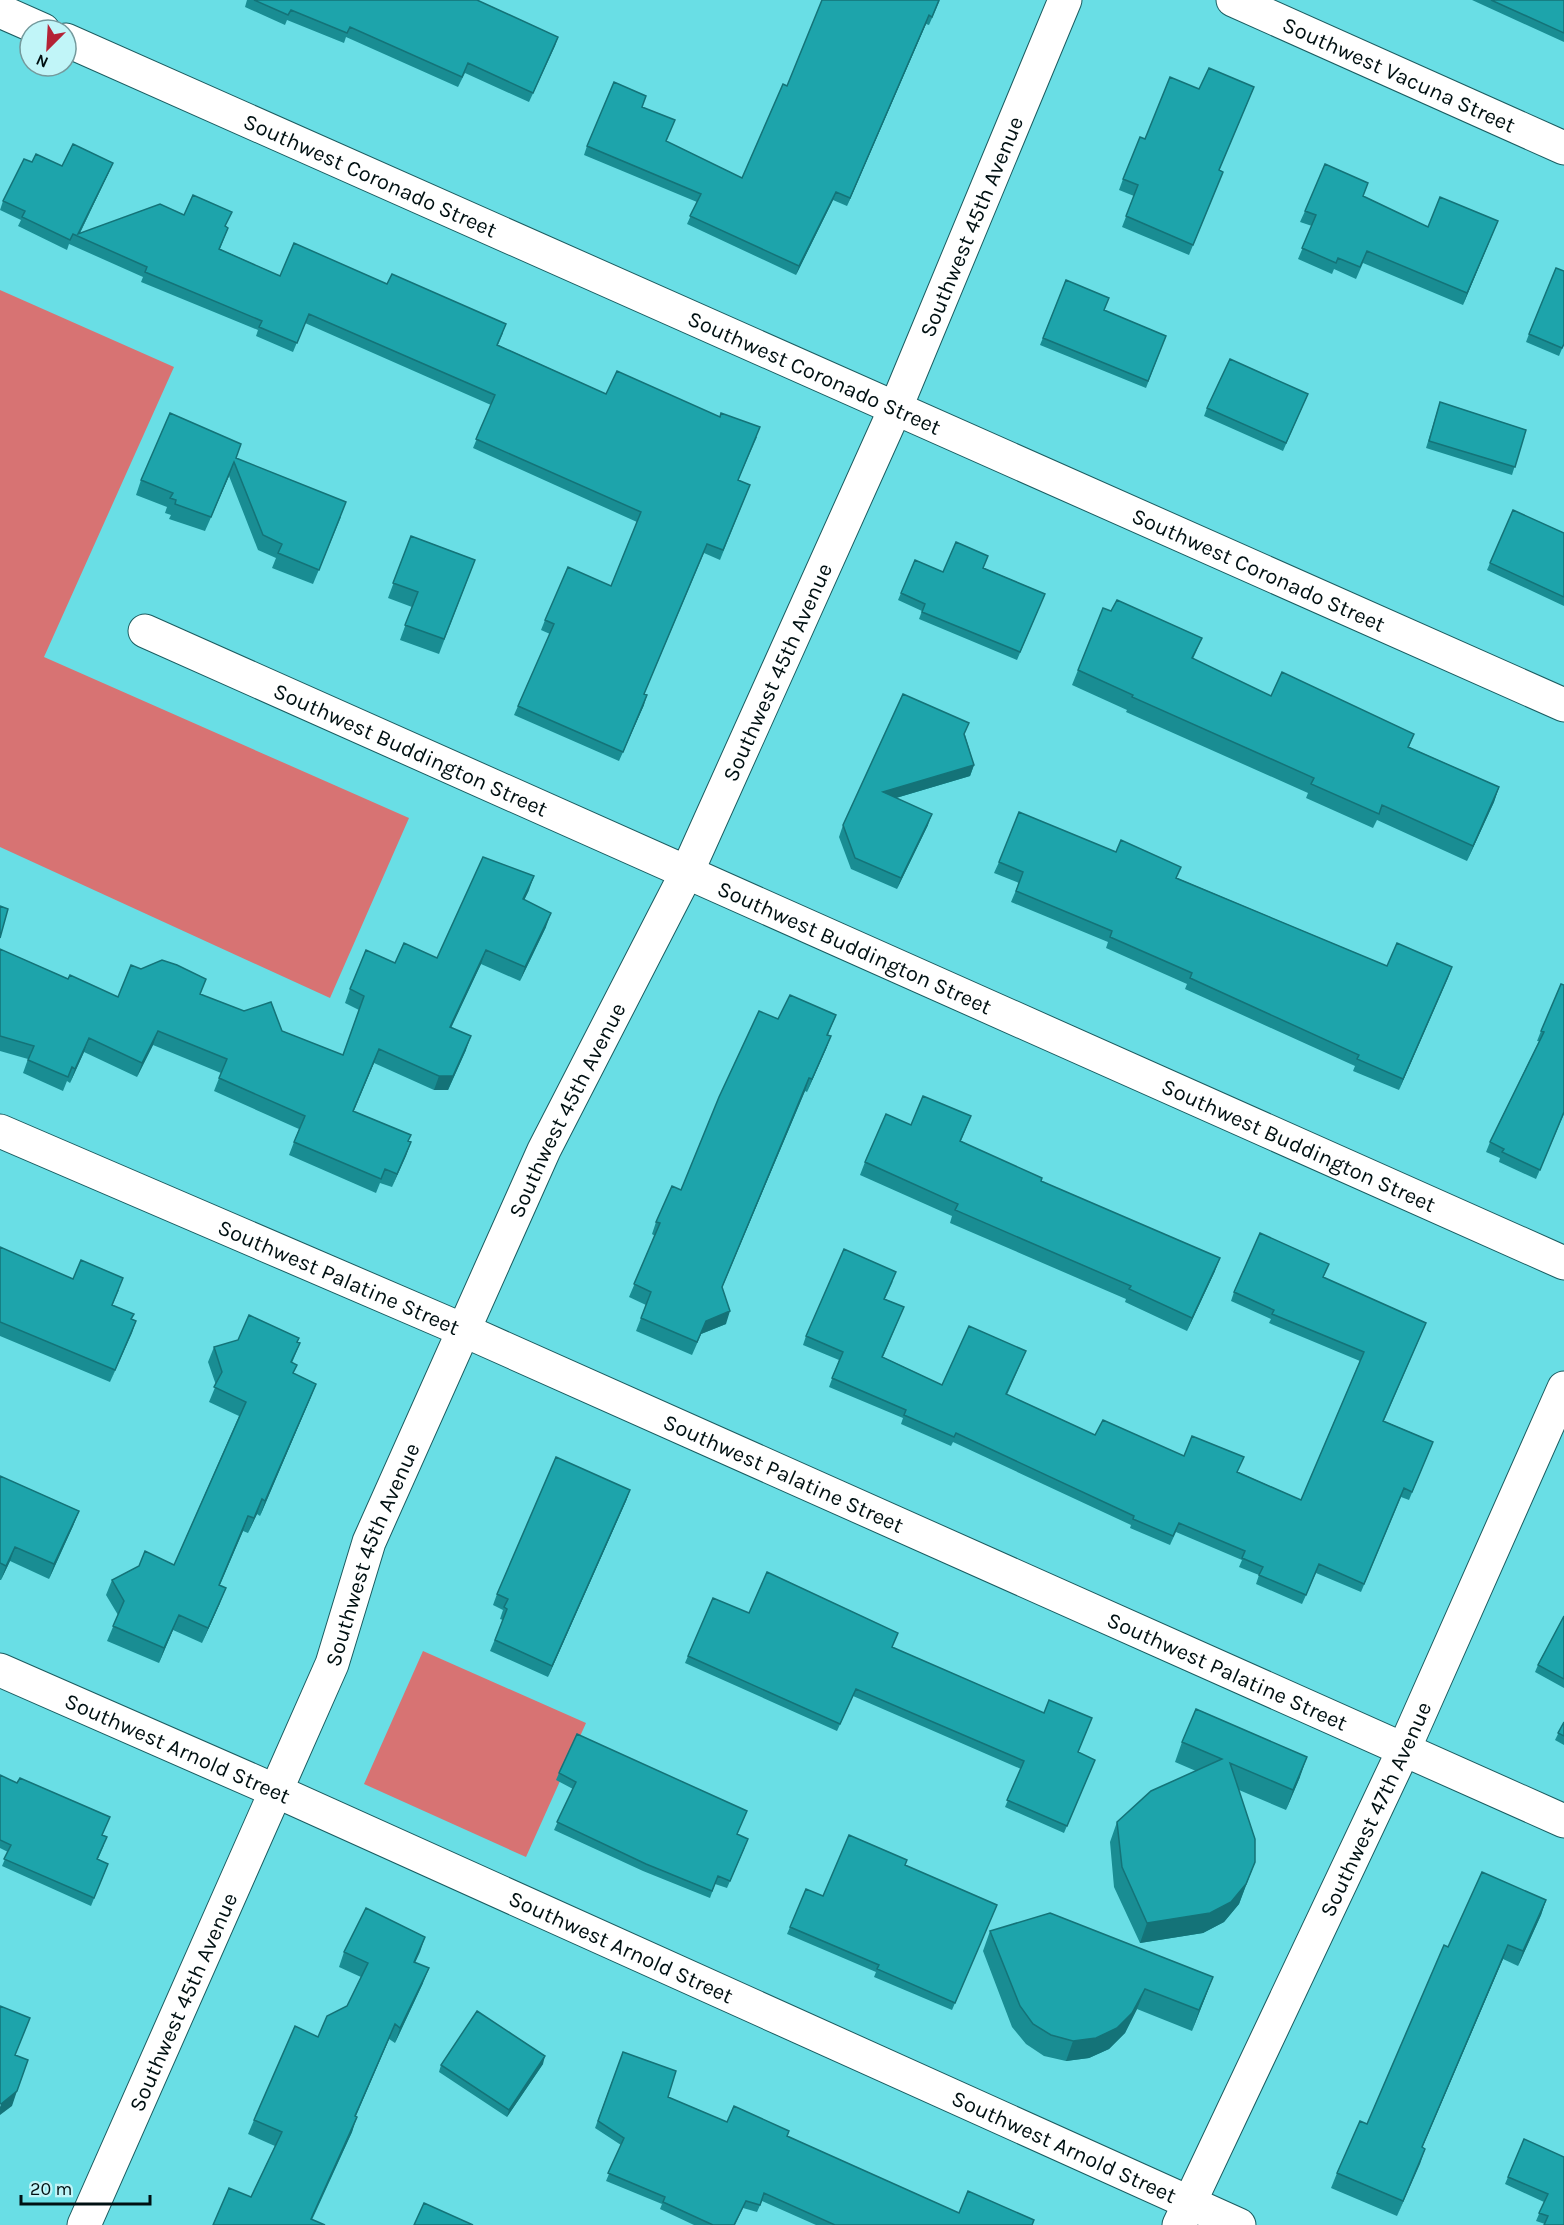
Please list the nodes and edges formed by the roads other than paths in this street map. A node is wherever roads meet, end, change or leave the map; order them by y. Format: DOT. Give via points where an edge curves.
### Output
graph roads {
  1 [pos="1065,0"];
  2 [pos="1233,0"];
  3 [pos="0,11"];
  4 [pos="18,19"];
  5 [pos="78,45"];
  6 [pos="1564,148"];
  7 [pos="896,407"];
  8 [pos="145,631"];
  9 [pos="1564,705"];
  10 [pos="687,872"];
  11 [pos="0,1131"];
  12 [pos="1564,1263"];
  13 [pos="463,1330"];
  14 [pos="1564,1388"];
  15 [pos="0,1670"];
  16 [pos="1404,1749"];
  17 [pos="276,1791"];
  18 [pos="1564,1821"];
  19 [pos="1184,2214"];
  20 [pos="84,2225"];
  21 [pos="1239,2225"];
  1 -- 7 [label="street, Southwest 45th Avenue"];
  2 -- 6 [label="street, Southwest Vacuna Street"];
  3 -- 4 [label="street"];
  5 -- 7 [label="street, Southwest Coronado Street"];
  7 -- 9 [label="street, Southwest Coronado Street"];
  7 -- 10 [label="street, Southwest 45th Avenue"];
  8 -- 10 [label="street, Southwest Buddington Street"];
  10 -- 12 [label="street, Southwest Buddington Street"];
  10 -- 13 [label="street, Southwest 45th Avenue" via="544,1150"];
  11 -- 13 [label="street, Southwest Palatine Street"];
  13 -- 16 [label="street, Southwest Palatine Street"];
  13 -- 17 [label="street, Southwest 45th Avenue" via="369,1542 332,1664"];
  14 -- 16 [label="street, Southwest 47th Avenue"];
  15 -- 17 [label="street, Southwest Arnold Street"];
  16 -- 18 [label="street, Southwest Palatine Street"];
  16 -- 19 [label="street, Southwest 47th Avenue"];
  17 -- 19 [label="street, Southwest Arnold Street"];
  17 -- 20 [label="street, Southwest 45th Avenue"];
  19 -- 21 [label="street, Southwest Arnold Street"];
}
